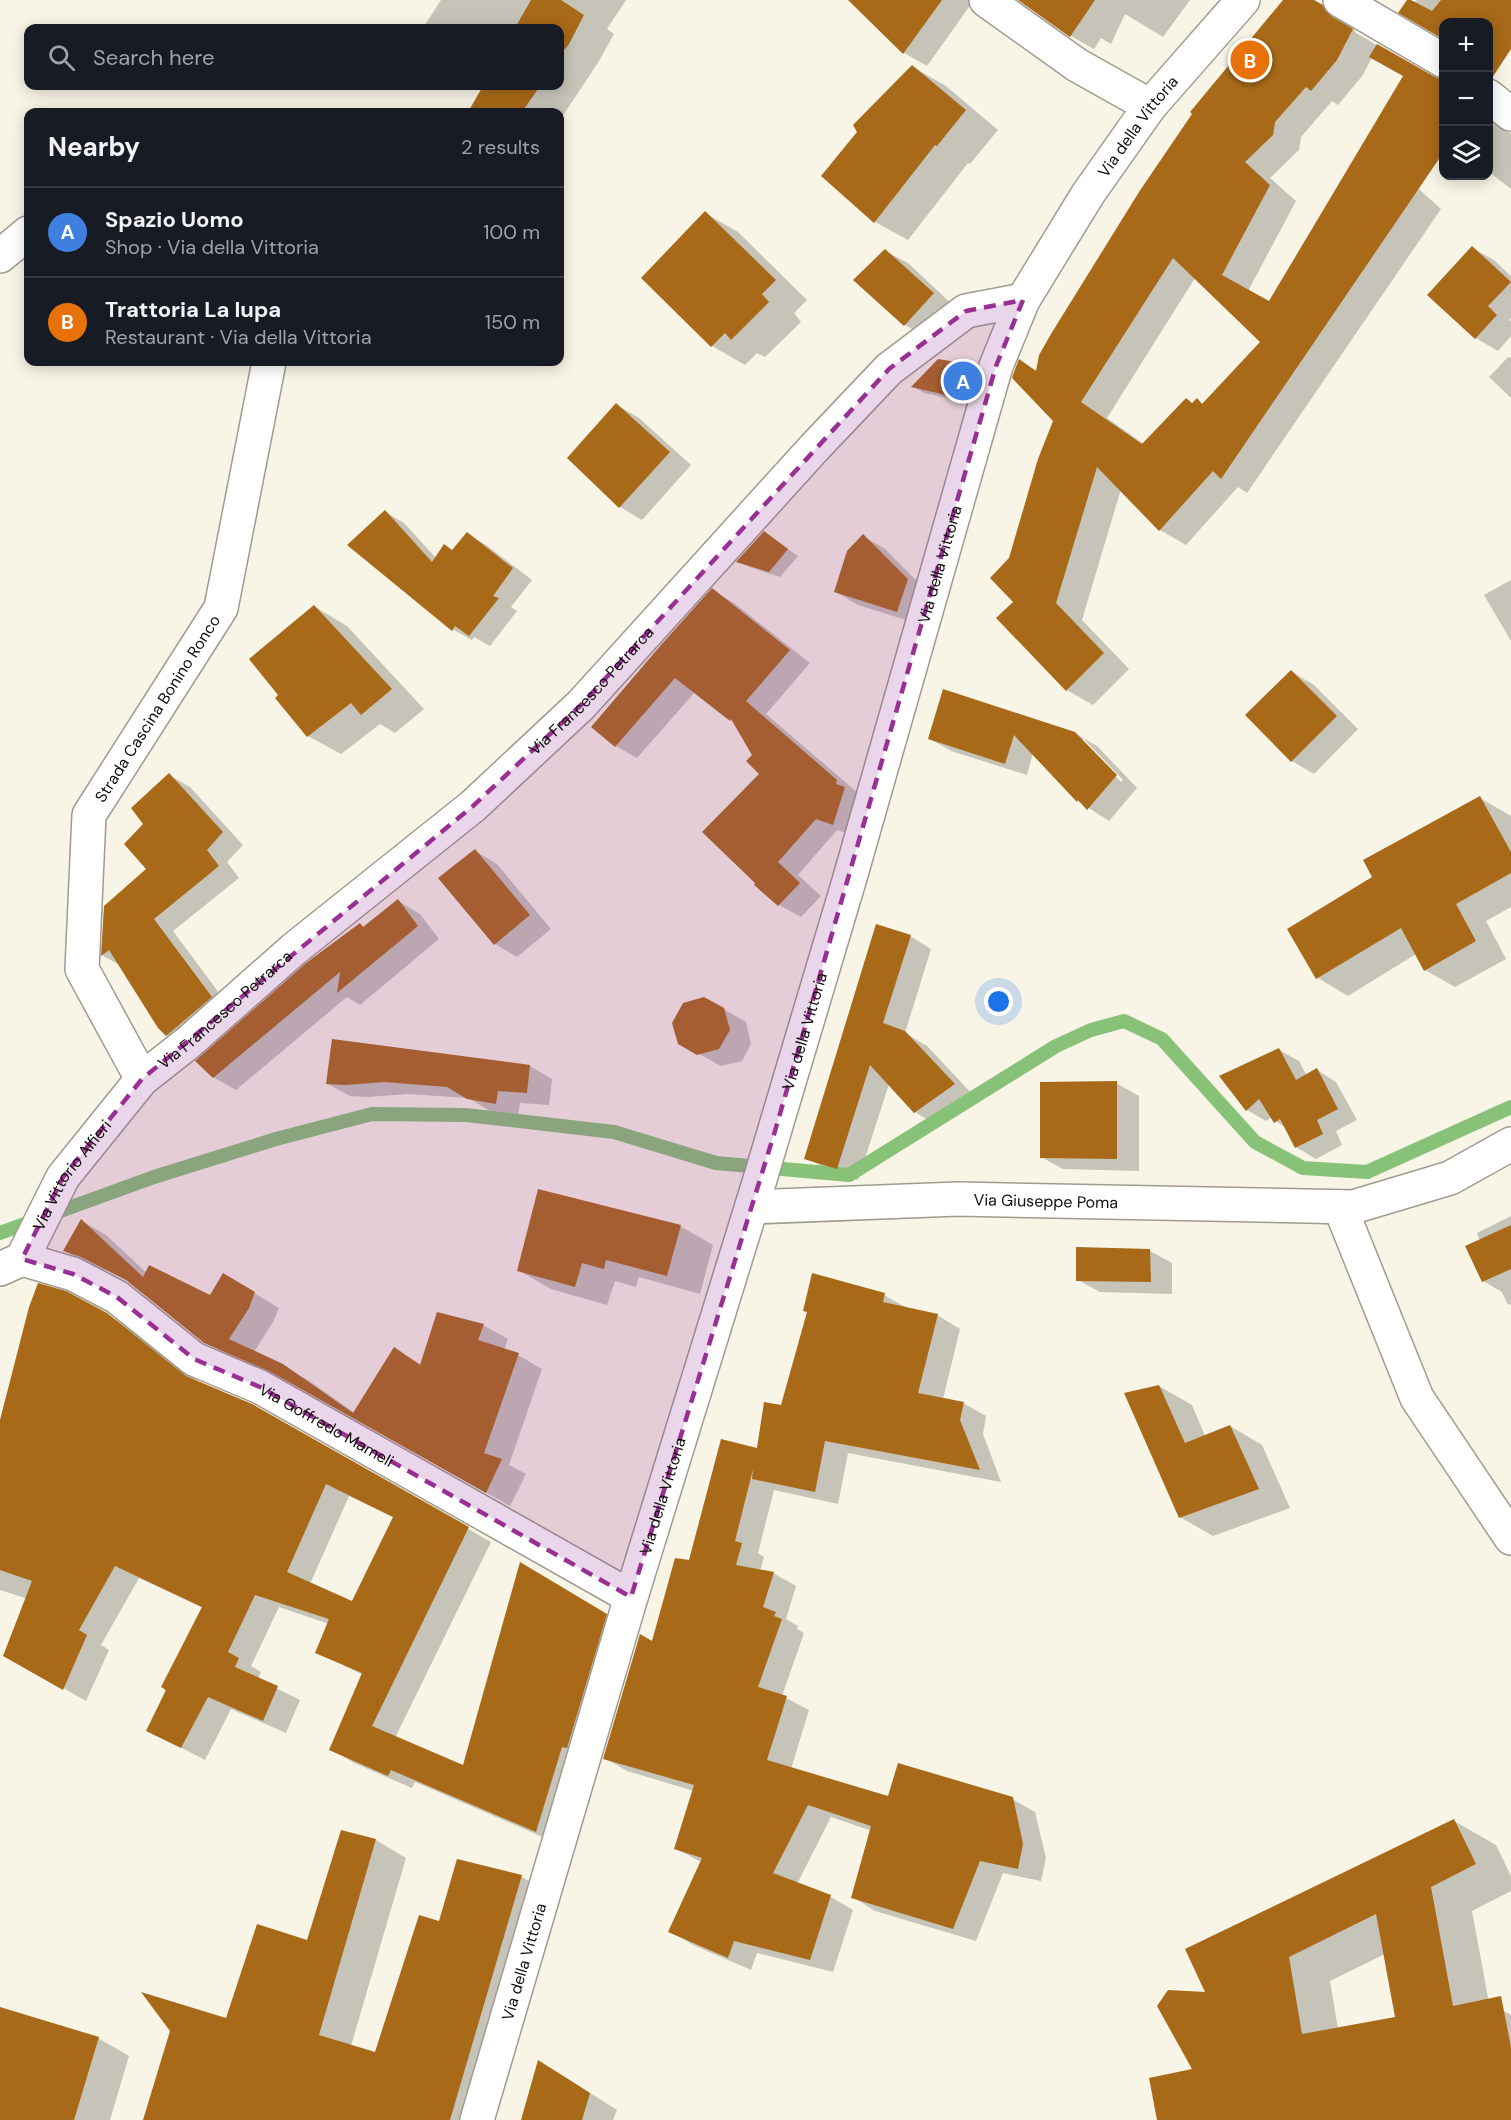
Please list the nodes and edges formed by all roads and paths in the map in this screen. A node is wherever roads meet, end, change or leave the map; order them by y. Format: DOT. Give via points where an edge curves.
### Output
graph roads {
  1 [pos="986,0"];
  2 [pos="1243,0"];
  3 [pos="1340,0"];
  4 [pos="1439,59"];
  5 [pos="1493,100"];
  6 [pos="1150,106"];
  7 [pos="1511,114"];
  8 [pos="24,236"];
  9 [pos="0,256"];
  10 [pos="1023,300"];
  11 [pos="268,366"];
  12 [pos="142,1079"];
  13 [pos="1511,1144"];
  14 [pos="1340,1207"];
  15 [pos="752,1208"];
  16 [pos="11,1264"];
  17 [pos="1511,1538"];
  18 [pos="631,1597"];
  19 [pos="477,2120"];
  1 -- 6 [label="street" via="1077,65"];
  2 -- 6 [label="street, Via della Vittoria"];
  3 -- 4 [label="street"];
  5 -- 7 [label="street"];
  6 -- 10 [label="street, Via della Vittoria" via="1088,195"];
  8 -- 9 [label="street"];
  10 -- 12 [label="street, Via Francesco Petrarca" via="966,311 889,369 581,705 473,806 294,949"];
  10 -- 15 [label="street, Via della Vittoria" via="996,366"];
  11 -- 12 [label="street, Strada Cascina Bonino Ronco" via="221,608 88,815 82,969"];
  12 -- 16 [label="street, Via Vittorio Alfieri" via="63,1177"];
  13 -- 14 [label="street, Via Giuseppe Poma" via="1450,1178 1353,1208"];
  14 -- 15 [label="street, Via Giuseppe Poma" via="958,1199"];
  14 -- 17 [label="street" via="1417,1398"];
  15 -- 18 [label="street, Via della Vittoria"];
  16 -- 18 [label="street, Via Goffredo Mameli" via="73,1274 117,1297 194,1359 260,1387"];
  18 -- 19 [label="street, Via della Vittoria"];
}
